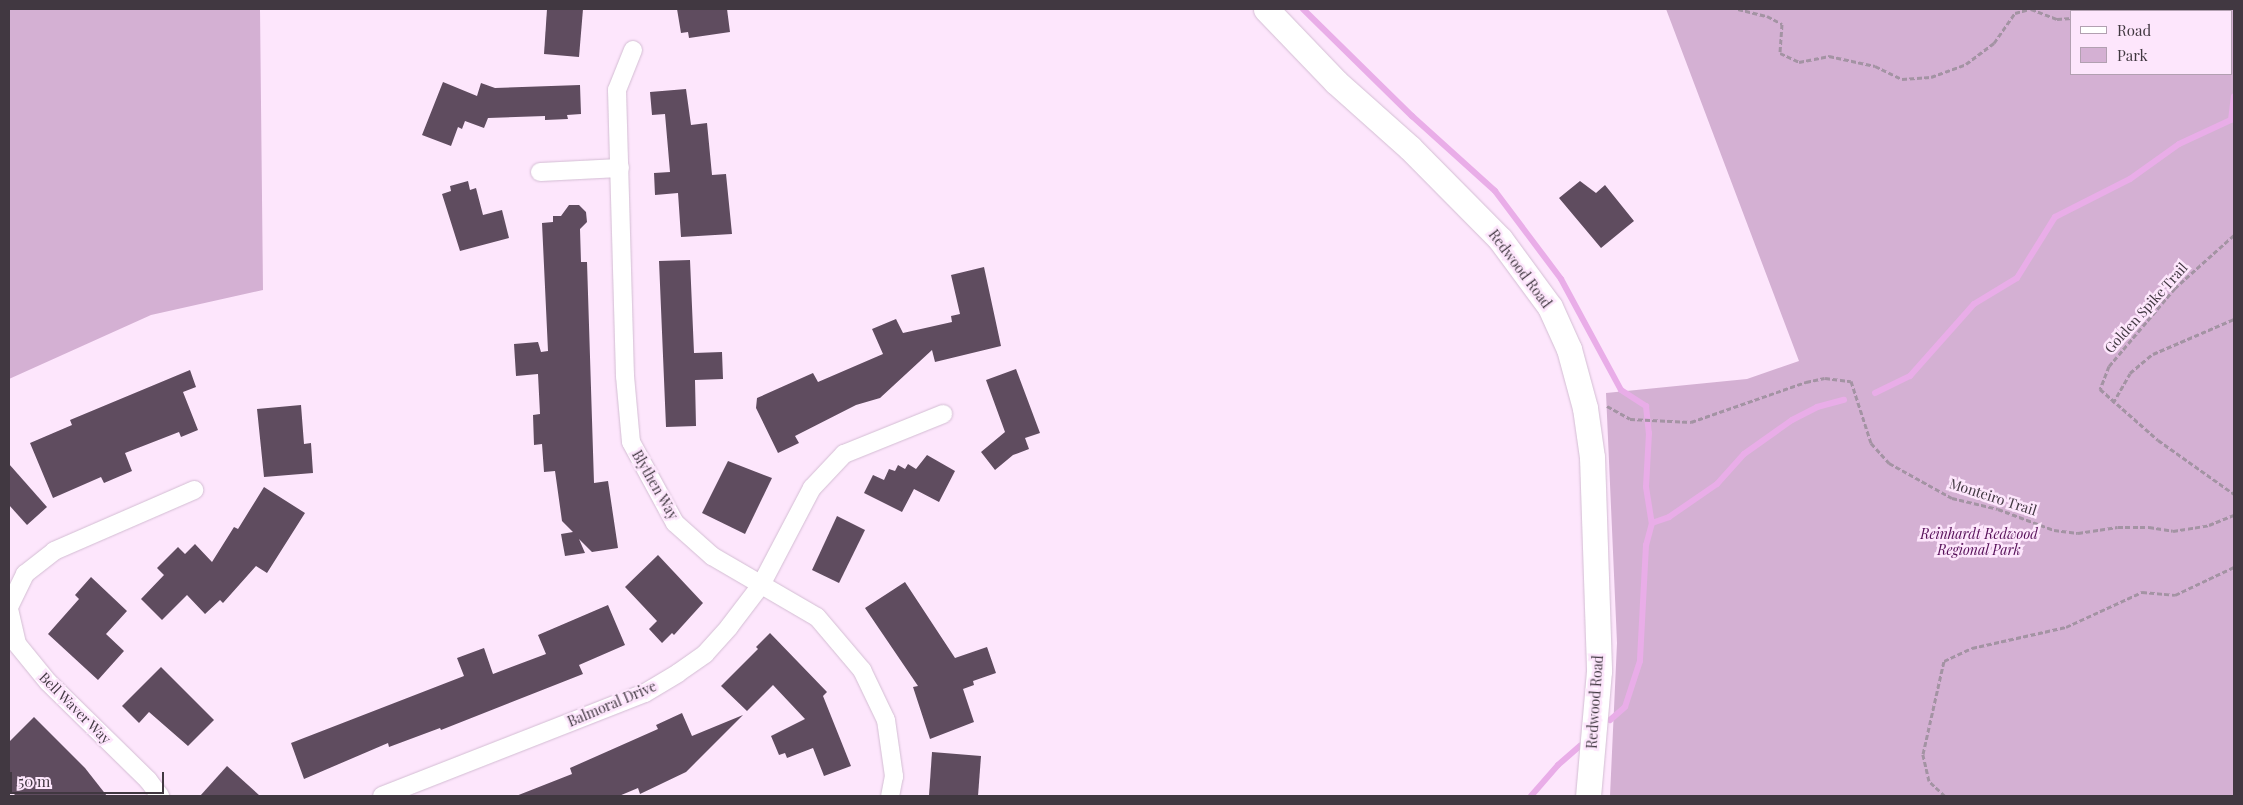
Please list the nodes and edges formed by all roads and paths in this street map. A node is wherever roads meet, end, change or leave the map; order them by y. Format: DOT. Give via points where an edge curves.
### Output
graph roads {
  1 [pos="1266,9"];
  2 [pos="1738,9"];
  3 [pos="2030,9"];
  4 [pos="2070,18"];
  5 [pos="633,50"];
  6 [pos="620,168"];
  7 [pos="540,172"];
  8 [pos="2234,235"];
  9 [pos="2234,319"];
  10 [pos="2113,403"];
  11 [pos="943,414"];
  12 [pos="1630,420"];
  13 [pos="194,490"];
  14 [pos="2234,494"];
  15 [pos="2234,515"];
  16 [pos="2234,567"];
  17 [pos="761,585"];
  18 [pos="9,608"];
  19 [pos="160,796"];
  20 [pos="382,796"];
  21 [pos="890,796"];
  22 [pos="1588,796"];
  23 [pos="1945,796"];
  1 -- 22 [label="main road, Redwood Road" via="1336,82 1410,148 1500,239 1550,308 1569,349 1586,408 1592,457 1599,671"];
  2 -- 3 [label="path" via="1767,16 1782,24 1780,53 1799,62 1829,56 1874,66 1902,79 1931,77 1966,64 1994,43 2015,13"];
  3 -- 4 [label="path" via="2056,19"];
  5 -- 6 [label="street, Blythen Way" via="617,90"];
  6 -- 7 [label="street"];
  6 -- 17 [label="street, Blythen Way" via="625,376 631,442 676,523 712,556"];
  8 -- 10 [label="path, Golden Spike Trail" via="2176,288 2109,366 2100,389"];
  9 -- 10 [label="path" via="2153,354 2130,372"];
  10 -- 14 [label="path, Golden Spike Trail"];
  11 -- 17 [label="street, Balmoral Drive" via="844,454 812,488"];
  12 -- 15 [label="path, Monteiro Trail" via="1690,422 1825,378 1851,381 1871,443 1890,463 1952,498 1998,508 2054,530 2078,533 2125,527 2173,531 2210,525"];
  13 -- 18 [label="street, Bell Waver Way" via="54,551 26,574"];
  16 -- 23 [label="path" via="2175,596 2142,592 2066,627 1972,648 1944,661 1923,754 1929,781"];
  17 -- 20 [label="street, Balmoral Drive" via="705,654 645,693"];
  17 -- 21 [label="street, Blythen Way" via="817,617 862,670 886,720 894,776"];
  18 -- 19 [label="street, Bell Waver Way" via="16,644 48,682 148,780"];
}
